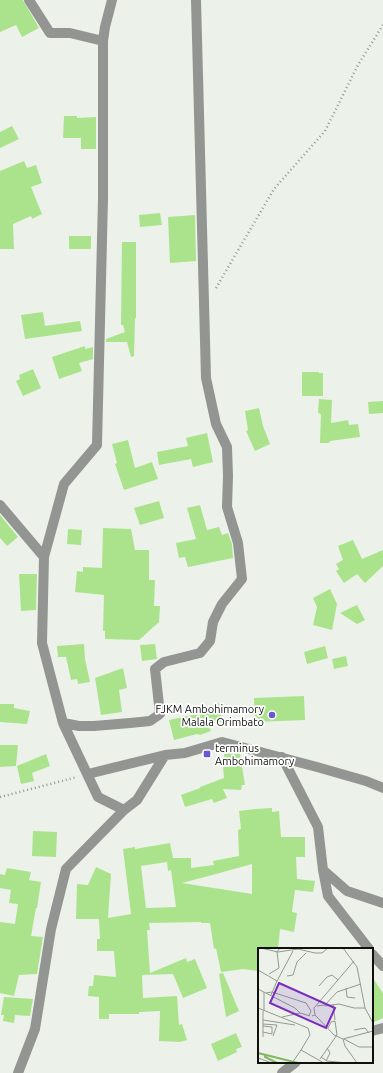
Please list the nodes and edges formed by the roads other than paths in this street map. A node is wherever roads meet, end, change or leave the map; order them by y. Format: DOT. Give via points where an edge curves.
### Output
graph roads {
  1 [pos="29,0"];
  2 [pos="112,0"];
  3 [pos="196,0"];
  4 [pos="103,41"];
  5 [pos="0,506"];
  6 [pos="44,557"];
  7 [pos="63,723"];
  8 [pos="165,755"];
  9 [pos="282,757"];
  10 [pos="88,774"];
  11 [pos="383,788"];
  12 [pos="124,810"];
  13 [pos="323,870"];
  14 [pos="383,903"];
  15 [pos="367,948"];
  16 [pos="373,955"];
  17 [pos="383,966"];
  18 [pos="383,1028"];
  19 [pos="373,1031"];
  20 [pos="295,1063"];
  21 [pos="18,1073"];
  22 [pos="282,1073"];
  1 -- 4 [label="street" via="50,33 70,33"];
  2 -- 4 [label="street"];
  3 -- 7 [label="street" via="206,378 216,424 227,447 227,507 238,543 242,579 222,604 213,622 210,641 200,653 164,662 155,669 160,714 150,721 130,723 94,726"];
  4 -- 6 [label="street" via="103,198 96,445 64,484"];
  5 -- 6 [label="street"];
  6 -- 7 [label="street" via="42,642"];
  7 -- 10 [label="street"];
  8 -- 9 [label="street" via="185,753 222,742"];
  8 -- 10 [label="street"];
  8 -- 12 [label="street" via="137,800"];
  9 -- 11 [label="street"];
  9 -- 13 [label="street" via="318,827"];
  10 -- 12 [label="street" via="98,797"];
  12 -- 21 [label="street" via="66,868 51,929 35,1029"];
  13 -- 14 [label="street" via="347,891"];
  13 -- 15 [label="street" via="328,896"];
  16 -- 17 [label="street"];
  18 -- 19 [label="street"];
  20 -- 22 [label="street"];
}
